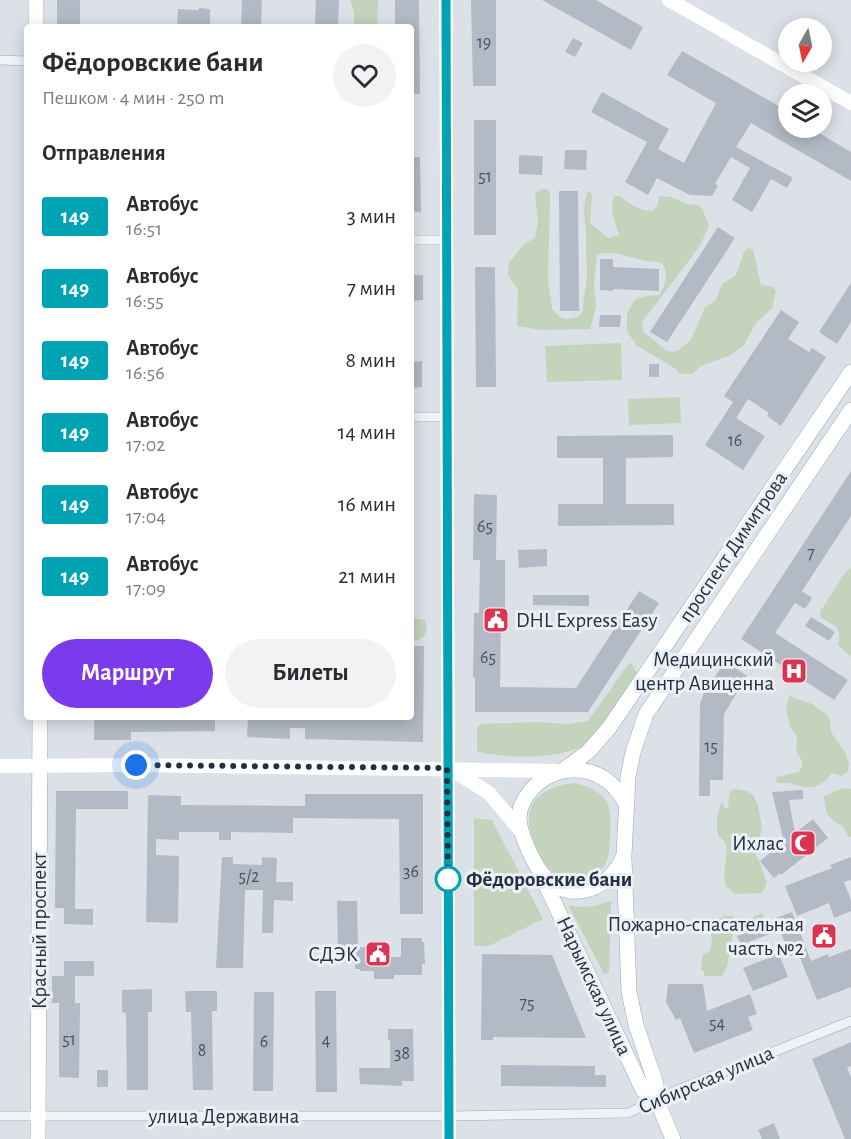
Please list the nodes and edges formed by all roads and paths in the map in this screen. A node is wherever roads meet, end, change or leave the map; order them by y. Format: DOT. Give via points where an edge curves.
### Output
graph roads {
  1 [pos="36,0"];
  2 [pos="446,0"];
  3 [pos="669,0"];
  4 [pos="36,24"];
  5 [pos="0,60"];
  6 [pos="24,61"];
  7 [pos="851,104"];
  8 [pos="414,240"];
  9 [pos="446,240"];
  10 [pos="851,372"];
  11 [pos="851,410"];
  12 [pos="414,417"];
  13 [pos="446,417"];
  14 [pos="40,720"];
  15 [pos="40,765"];
  16 [pos="0,766"];
  17 [pos="447,768"];
  18 [pos="562,771"];
  19 [pos="625,802"];
  20 [pos="519,829"];
  21 [pos="624,855"];
  22 [pos="537,866"];
  23 [pos="851,1021"];
  24 [pos="657,1101"];
  25 [pos="0,1116"];
  26 [pos="38,1116"];
  27 [pos="449,1116"];
  28 [pos="38,1139"];
  29 [pos="449,1139"];
  30 [pos="673,1139"];
  1 -- 4 [label="main road"];
  2 -- 9 [label="street"];
  3 -- 7 [label="main road"];
  5 -- 6 [label="street"];
  8 -- 9 [label="street"];
  9 -- 13 [label="street"];
  10 -- 18 [label="main road, проспект Димитрова" via="609,728 588,752"];
  11 -- 19 [label="main road, проспект Димитрова" via="646,714 633,752"];
  12 -- 13 [label="street"];
  13 -- 17 [label="street"];
  14 -- 15 [label="main road, Красный проспект"];
  15 -- 16 [label="main road"];
  15 -- 17 [label="main road"];
  15 -- 26 [label="main road, Красный проспект"];
  17 -- 18 [label="main road"];
  17 -- 20 [label="main road" via="489,793"];
  17 -- 27 [label="street"];
  18 -- 19 [label="main road" via="581,770 599,775 615,786"];
  18 -- 20 [label="main road" via="544,778 530,791 521,807"];
  19 -- 21 [label="main road"];
  20 -- 22 [label="main road"];
  21 -- 22 [label="main road" via="614,875 595,888 584,890 573,891 552,883"];
  21 -- 24 [label="main road, Нарымская улица" via="629,992 656,1084"];
  22 -- 24 [label="main road, Нарымская улица" via="643,1089"];
  23 -- 24 [label="street, Сибирская улица"];
  24 -- 27 [label="street, Сибирская улица" via="628,1113"];
  24 -- 30 [label="main road, Нарымская улица"];
  25 -- 26 [label="street, улица Державина"];
  26 -- 27 [label="street, улица Державина"];
  26 -- 28 [label="main road, Красный проспект"];
  27 -- 29 [label="street"];
}
